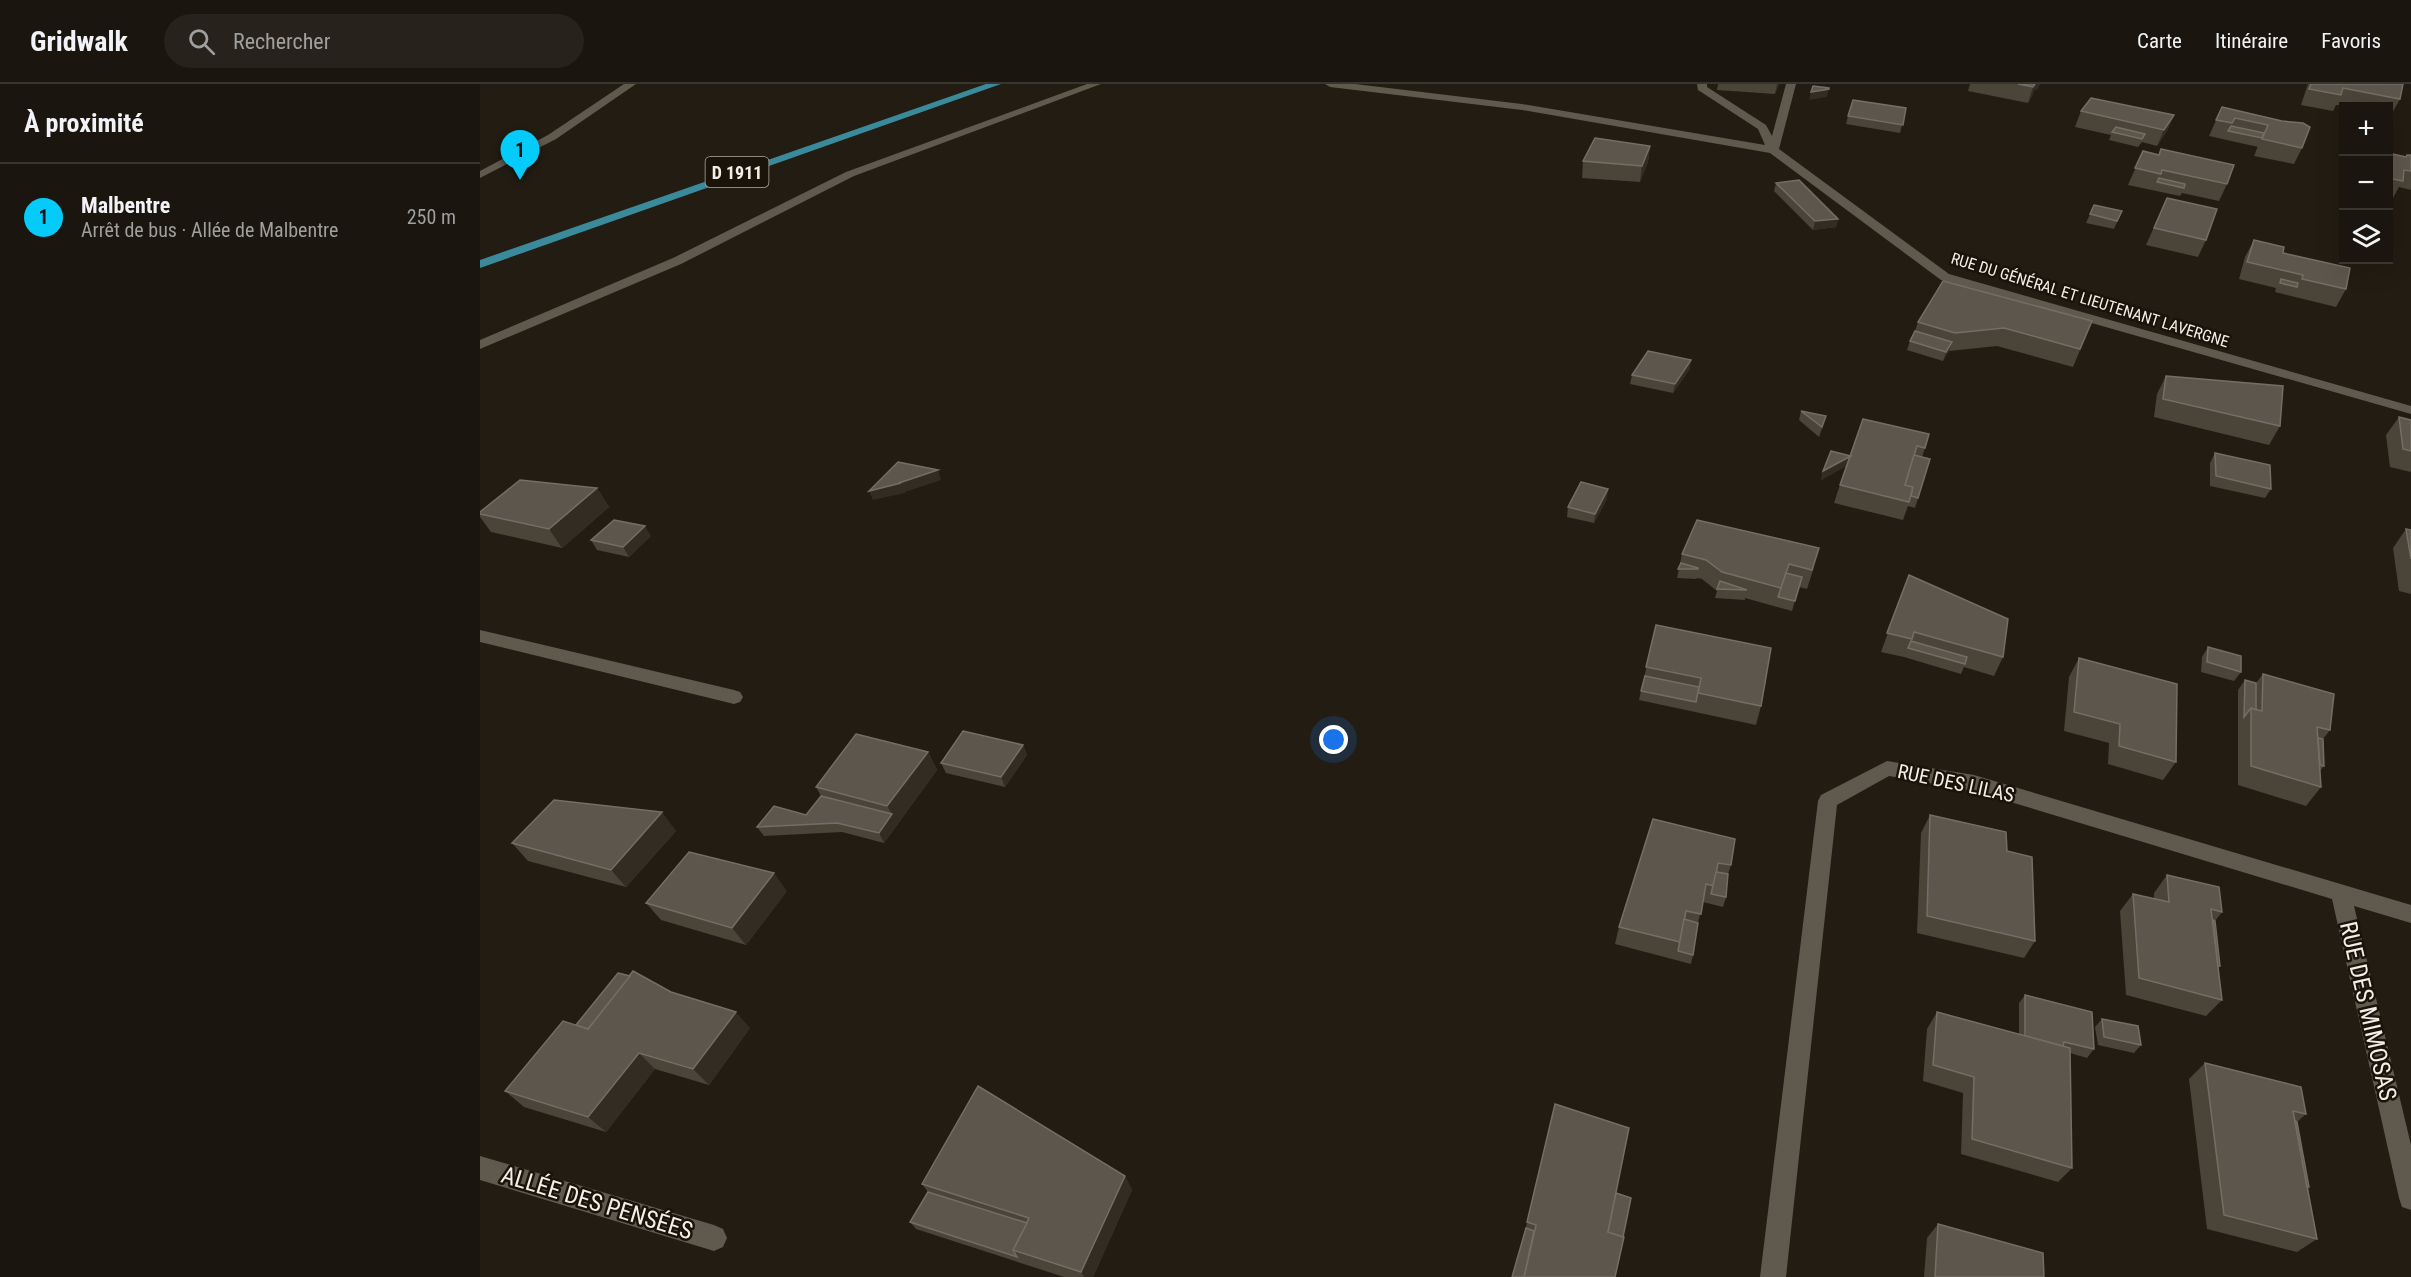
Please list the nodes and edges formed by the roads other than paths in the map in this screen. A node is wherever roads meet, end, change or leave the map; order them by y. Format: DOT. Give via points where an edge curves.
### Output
graph roads {
  1 [pos="631,84"];
  2 [pos="996,84"];
  3 [pos="1096,84"];
  4 [pos="1329,84"];
  5 [pos="1702,84"];
  6 [pos="1791,84"];
  7 [pos="1773,150"];
  8 [pos="480,175"];
  9 [pos="480,264"];
  10 [pos="480,345"];
  11 [pos="2411,410"];
  12 [pos="480,636"];
  13 [pos="734,698"];
  14 [pos="2341,893"];
  15 [pos="2411,914"];
  16 [pos="480,1168"];
  17 [pos="2411,1198"];
  18 [pos="714,1238"];
  19 [pos="1773,1277"];
  1 -- 8 [label="street" via="552,136"];
  2 -- 9 [label="main road, D 1911"];
  3 -- 10 [label="street" via="850,174 677,261"];
  4 -- 7 [label="street, RUE DU GÉNÉRAL ET LIEUTENANT LAVERGNE" via="1522,107"];
  5 -- 7 [label="street" via="1702,88 1762,127"];
  6 -- 7 [label="street"];
  7 -- 11 [label="street, RUE DU GÉNÉRAL ET LIEUTENANT LAVERGNE" via="1945,277"];
  12 -- 13 [label="street"];
  14 -- 15 [label="street, RUE DES LILAS"];
  14 -- 17 [label="street, RUE DES MIMOSAS"];
  14 -- 19 [label="street, RUE DES LILAS" via="1974,783 1887,768 1828,801"];
  16 -- 18 [label="street, ALLÉE DES PENSÉES"];
}
